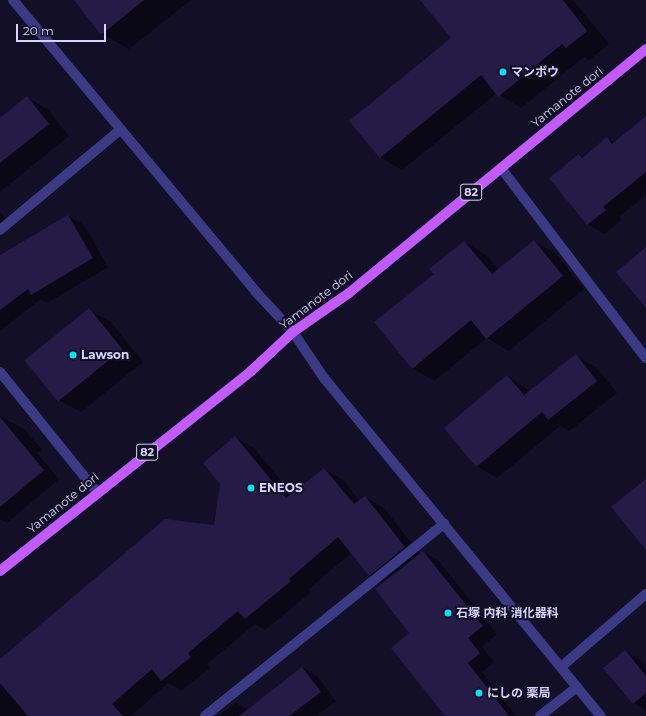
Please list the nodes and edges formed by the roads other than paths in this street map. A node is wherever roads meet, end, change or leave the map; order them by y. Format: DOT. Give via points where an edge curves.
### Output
graph roads {
  1 [pos="13,0"];
  2 [pos="646,49"];
  3 [pos="120,130"];
  4 [pos="501,168"];
  5 [pos="0,230"];
  6 [pos="293,332"];
  7 [pos="646,358"];
  8 [pos="0,372"];
  9 [pos="97,492"];
  10 [pos="444,524"];
  11 [pos="0,571"];
  12 [pos="646,594"];
  13 [pos="561,667"];
  14 [pos="577,687"];
  15 [pos="205,716"];
  16 [pos="540,716"];
  17 [pos="601,716"];
  1 -- 3 [label="street"];
  2 -- 4 [label="main road, Yamanote dori / 82"];
  3 -- 5 [label="street"];
  3 -- 6 [label="street" via="256,292"];
  4 -- 6 [label="main road, Yamanote dori / 82" via="349,293"];
  4 -- 7 [label="street"];
  6 -- 9 [label="main road, Yamanote dori / 82" via="251,370"];
  6 -- 10 [label="street" via="324,378"];
  8 -- 9 [label="street"];
  9 -- 11 [label="main road, Yamanote dori / 82"];
  10 -- 13 [label="street"];
  10 -- 15 [label="street"];
  12 -- 13 [label="street"];
  13 -- 14 [label="street"];
  14 -- 16 [label="street"];
  14 -- 17 [label="street"];
}
